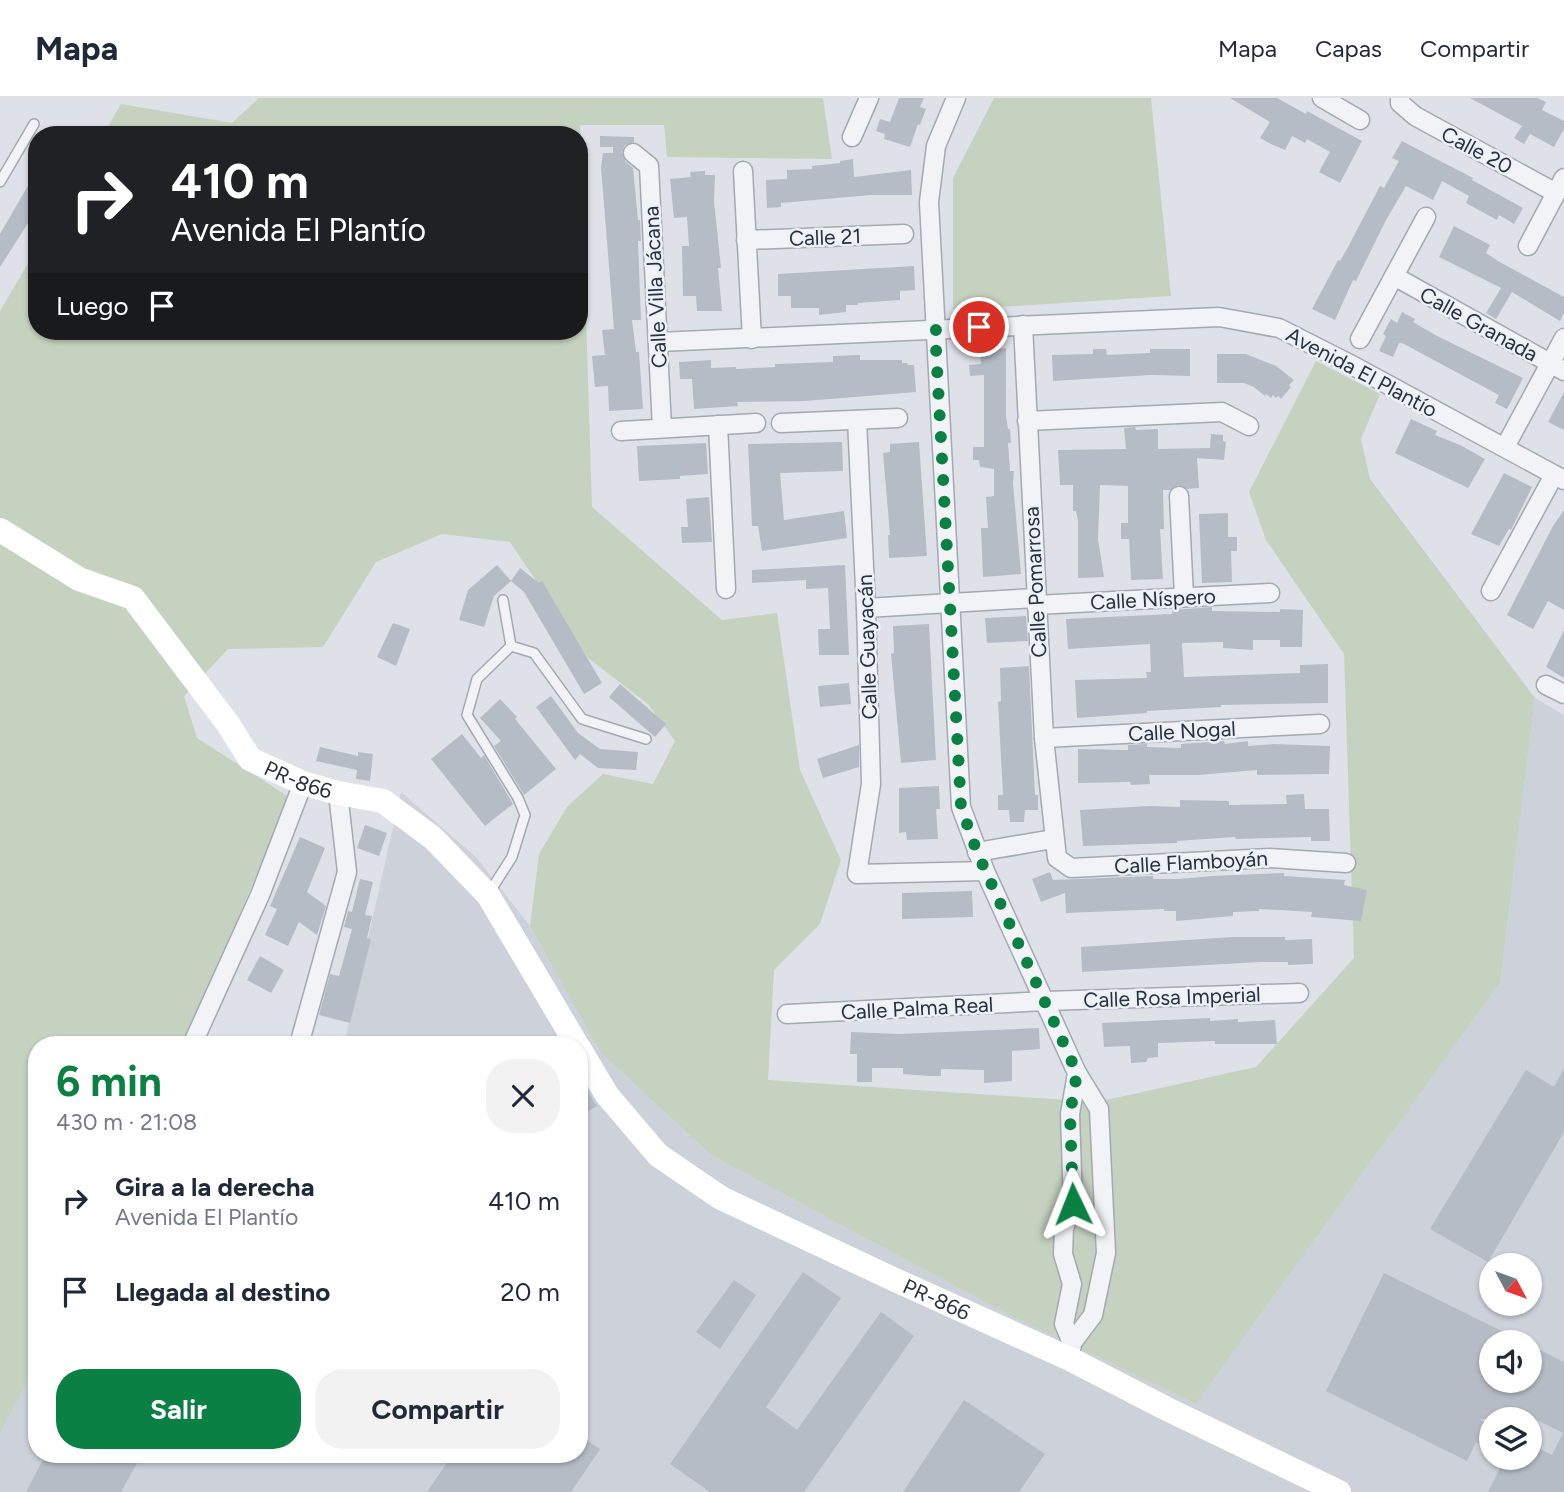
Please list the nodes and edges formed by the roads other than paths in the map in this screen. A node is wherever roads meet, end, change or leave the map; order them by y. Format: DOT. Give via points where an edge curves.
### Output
graph roads {
  1 [pos="869,98"];
  2 [pos="956,98"];
  3 [pos="1322,98"];
  4 [pos="1400,101"];
  5 [pos="1360,120"];
  6 [pos="28,134"];
  7 [pos="852,136"];
  8 [pos="633,153"];
  9 [pos="743,171"];
  10 [pos="0,182"];
  11 [pos="1560,186"];
  12 [pos="1426,217"];
  13 [pos="904,234"];
  14 [pos="746,240"];
  15 [pos="1528,246"];
  16 [pos="1394,276"];
  17 [pos="1023,325"];
  18 [pos="935,330"];
  19 [pos="752,338"];
  20 [pos="1564,338"];
  21 [pos="1360,339"];
  22 [pos="659,342"];
  23 [pos="1557,367"];
  24 [pos="898,418"];
  25 [pos="857,420"];
  26 [pos="1027,421"];
  27 [pos="756,423"];
  28 [pos="781,423"];
  29 [pos="718,425"];
  30 [pos="1250,426"];
  31 [pos="662,428"];
  32 [pos="621,431"];
  33 [pos="1505,447"];
  34 [pos="1559,477"];
  35 [pos="1179,496"];
  36 [pos="0,530"];
  37 [pos="726,589"];
  38 [pos="1491,591"];
  39 [pos="1270,593"];
  40 [pos="1184,596"];
  41 [pos="503,600"];
  42 [pos="1036,601"];
  43 [pos="949,603"];
  44 [pos="866,608"];
  45 [pos="511,646"];
  46 [pos="1546,685"];
  47 [pos="1564,694"];
  48 [pos="1320,724"];
  49 [pos="1044,738"];
  50 [pos="646,739"];
  51 [pos="303,783"];
  52 [pos="338,793"];
  53 [pos="1053,839"];
  54 [pos="977,852"];
  55 [pos="1346,863"];
  56 [pos="985,871"];
  57 [pos="488,895"];
  58 [pos="1299,993"];
  59 [pos="1046,1001"];
  60 [pos="787,1014"];
  61 [pos="196,1036"];
  62 [pos="302,1036"];
  63 [pos="571,1036"];
  64 [pos="588,1064"];
  65 [pos="1077,1073"];
  66 [pos="1073,1204"];
  67 [pos="1103,1205"];
  68 [pos="1072,1284"];
  69 [pos="1098,1287"];
  70 [pos="1071,1351"];
  71 [pos="1339,1492"];
  1 -- 7 [label="street"];
  2 -- 18 [label="street" via="936,146 929,202"];
  3 -- 5 [label="street"];
  4 -- 11 [label="street, Calle 20" via="1415,116"];
  6 -- 10 [label="lane"];
  8 -- 22 [label="street, Calle Villa Jácana" via="649,166"];
  9 -- 14 [label="street"];
  11 -- 15 [label="street, Calle 20"];
  12 -- 16 [label="street"];
  13 -- 14 [label="street, Calle 21"];
  14 -- 19 [label="street"];
  16 -- 21 [label="street"];
  16 -- 23 [label="street, Calle Granada"];
  17 -- 18 [label="street, Avenida El Plantío"];
  17 -- 26 [label="street, Calle Pomarrosa"];
  17 -- 33 [label="street, Avenida El Plantío" via="1219,317 1279,328"];
  18 -- 19 [label="street"];
  18 -- 43 [label="street"];
  19 -- 22 [label="street"];
  20 -- 23 [label="street"];
  22 -- 31 [label="street, Calle Villa Jácana"];
  23 -- 33 [label="street"];
  24 -- 25 [label="street"];
  25 -- 28 [label="street"];
  25 -- 44 [label="street, Calle Guayacán"];
  26 -- 30 [label="street" via="1222,412"];
  26 -- 42 [label="street, Calle Pomarrosa"];
  27 -- 29 [label="street"];
  29 -- 31 [label="street"];
  29 -- 37 [label="street"];
  31 -- 32 [label="street"];
  33 -- 34 [label="street, Avenida El Plantío"];
  34 -- 38 [label="street"];
  35 -- 40 [label="street"];
  36 -- 51 [label="street, PR-866 / PR-866" via="79,579 133,598 250,759"];
  39 -- 40 [label="street, Calle Níspero"];
  40 -- 42 [label="street, Calle Níspero"];
  41 -- 45 [label="lane"];
  42 -- 43 [label="street, Calle Níspero"];
  42 -- 49 [label="street, Calle Pomarrosa"];
  43 -- 44 [label="street, Calle Níspero"];
  43 -- 54 [label="street" via="961,807"];
  44 -- 56 [label="street, Calle Guayacán" via="871,784 857,874"];
  45 -- 50 [label="lane" via="534,653 582,719"];
  45 -- 57 [label="lane" via="477,679 467,715 525,815 512,857"];
  46 -- 47 [label="street"];
  48 -- 49 [label="street, Calle Nogal"];
  49 -- 53 [label="street, Calle Pomarrosa"];
  51 -- 52 [label="street, PR-866 / PR-866"];
  51 -- 61 [label="street" via="260,895"];
  52 -- 57 [label="street, PR-866 / PR-866" via="383,801 433,838"];
  52 -- 62 [label="street" via="347,873"];
  53 -- 54 [label="street"];
  53 -- 55 [label="street, Calle Flamboyán" via="1057,858 1071,868 1270,858"];
  54 -- 56 [label="street"];
  56 -- 59 [label="street"];
  57 -- 63 [label="street, PR-866 / PR-866"];
  58 -- 59 [label="street, Calle Rosa Imperial"];
  59 -- 60 [label="street, Calle Palma Real"];
  59 -- 65 [label="street"];
  64 -- 70 [label="street, PR-866 / PR-866" via="607,1095 658,1155 722,1198 893,1279"];
  65 -- 66 [label="street" via="1070,1114"];
  65 -- 67 [label="street" via="1099,1109"];
  66 -- 67 [label="street"];
  66 -- 68 [label="street" via="1064,1228 1063,1254"];
  67 -- 69 [label="street" via="1106,1253"];
  68 -- 69 [label="street"];
  68 -- 70 [label="street" via="1064,1324"];
  69 -- 70 [label="street" via="1093,1315"];
  70 -- 71 [label="street, PR-866 / PR-866" via="1167,1409"];
}
